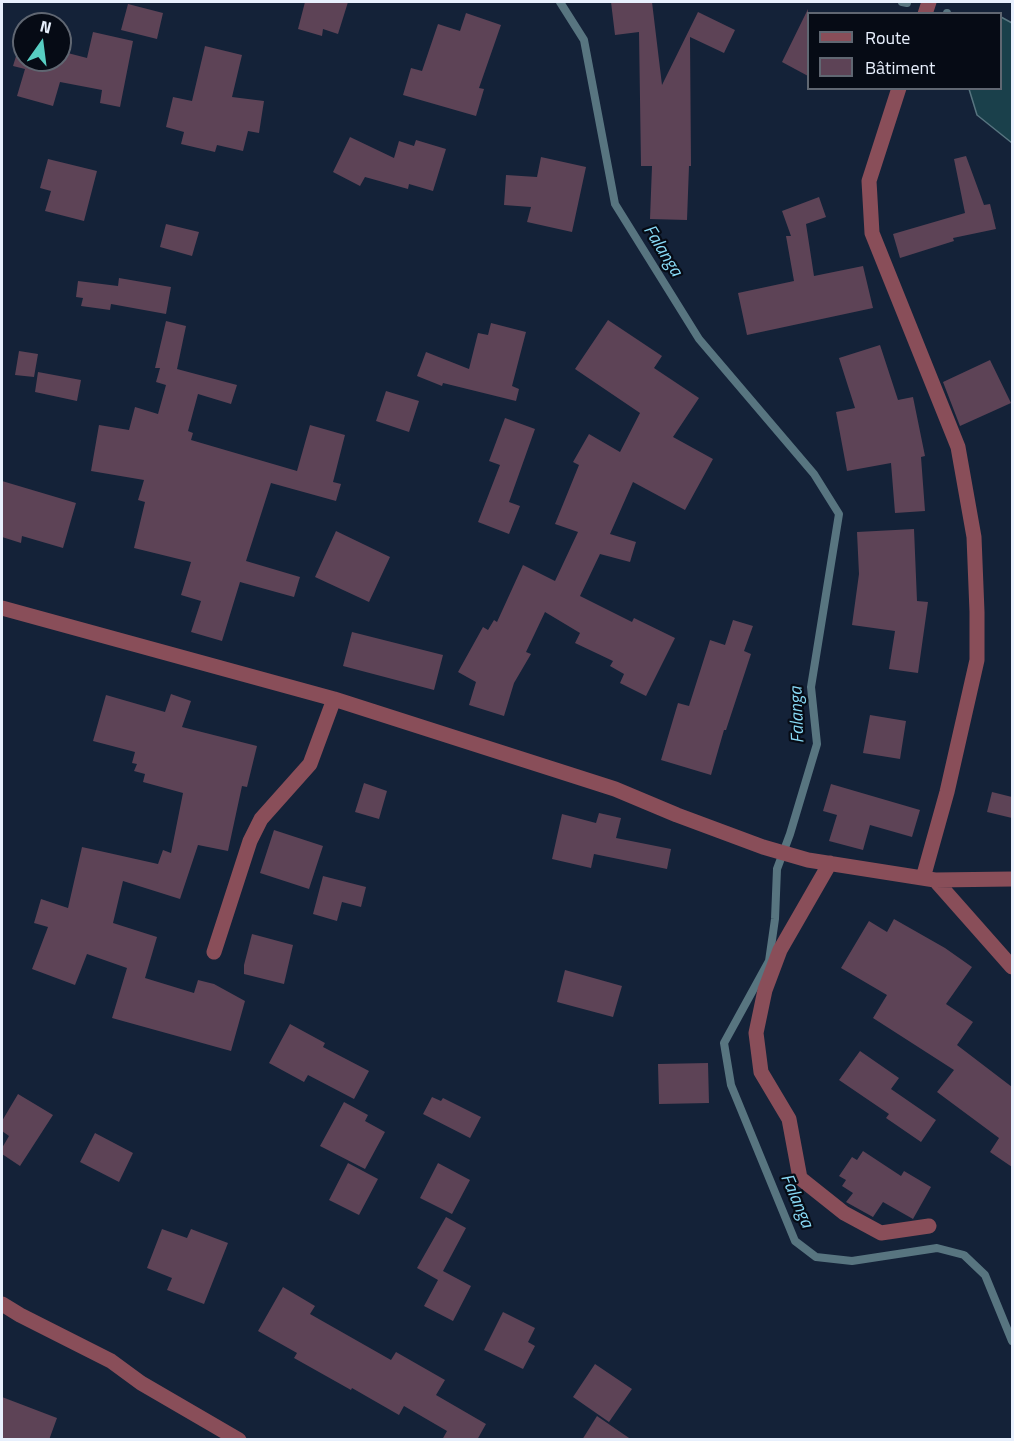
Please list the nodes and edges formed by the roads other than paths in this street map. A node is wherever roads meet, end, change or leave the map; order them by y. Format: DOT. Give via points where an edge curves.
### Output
graph roads {
  1 [pos="898,90"];
  2 [pos="2,608"];
  3 [pos="334,699"];
  4 [pos="830,863"];
  5 [pos="929,879"];
  6 [pos="1012,879"];
  7 [pos="214,952"];
  8 [pos="1012,967"];
  9 [pos="929,1226"];
  10 [pos="2,1304"];
  11 [pos="239,1440"];
  1 -- 5 [label="street" via="869,181 872,233 958,447 974,537 977,612 977,660"];
  2 -- 3 [label="street"];
  3 -- 4 [label="street" via="615,789 763,847"];
  3 -- 7 [label="street" via="310,764 261,819 250,841"];
  4 -- 5 [label="street"];
  4 -- 9 [label="street" via="780,950 765,990 756,1033 761,1072 789,1119 800,1178 844,1213 881,1233"];
  5 -- 6 [label="street"];
  5 -- 8 [label="street"];
  10 -- 11 [label="street" via="111,1361"];
}
